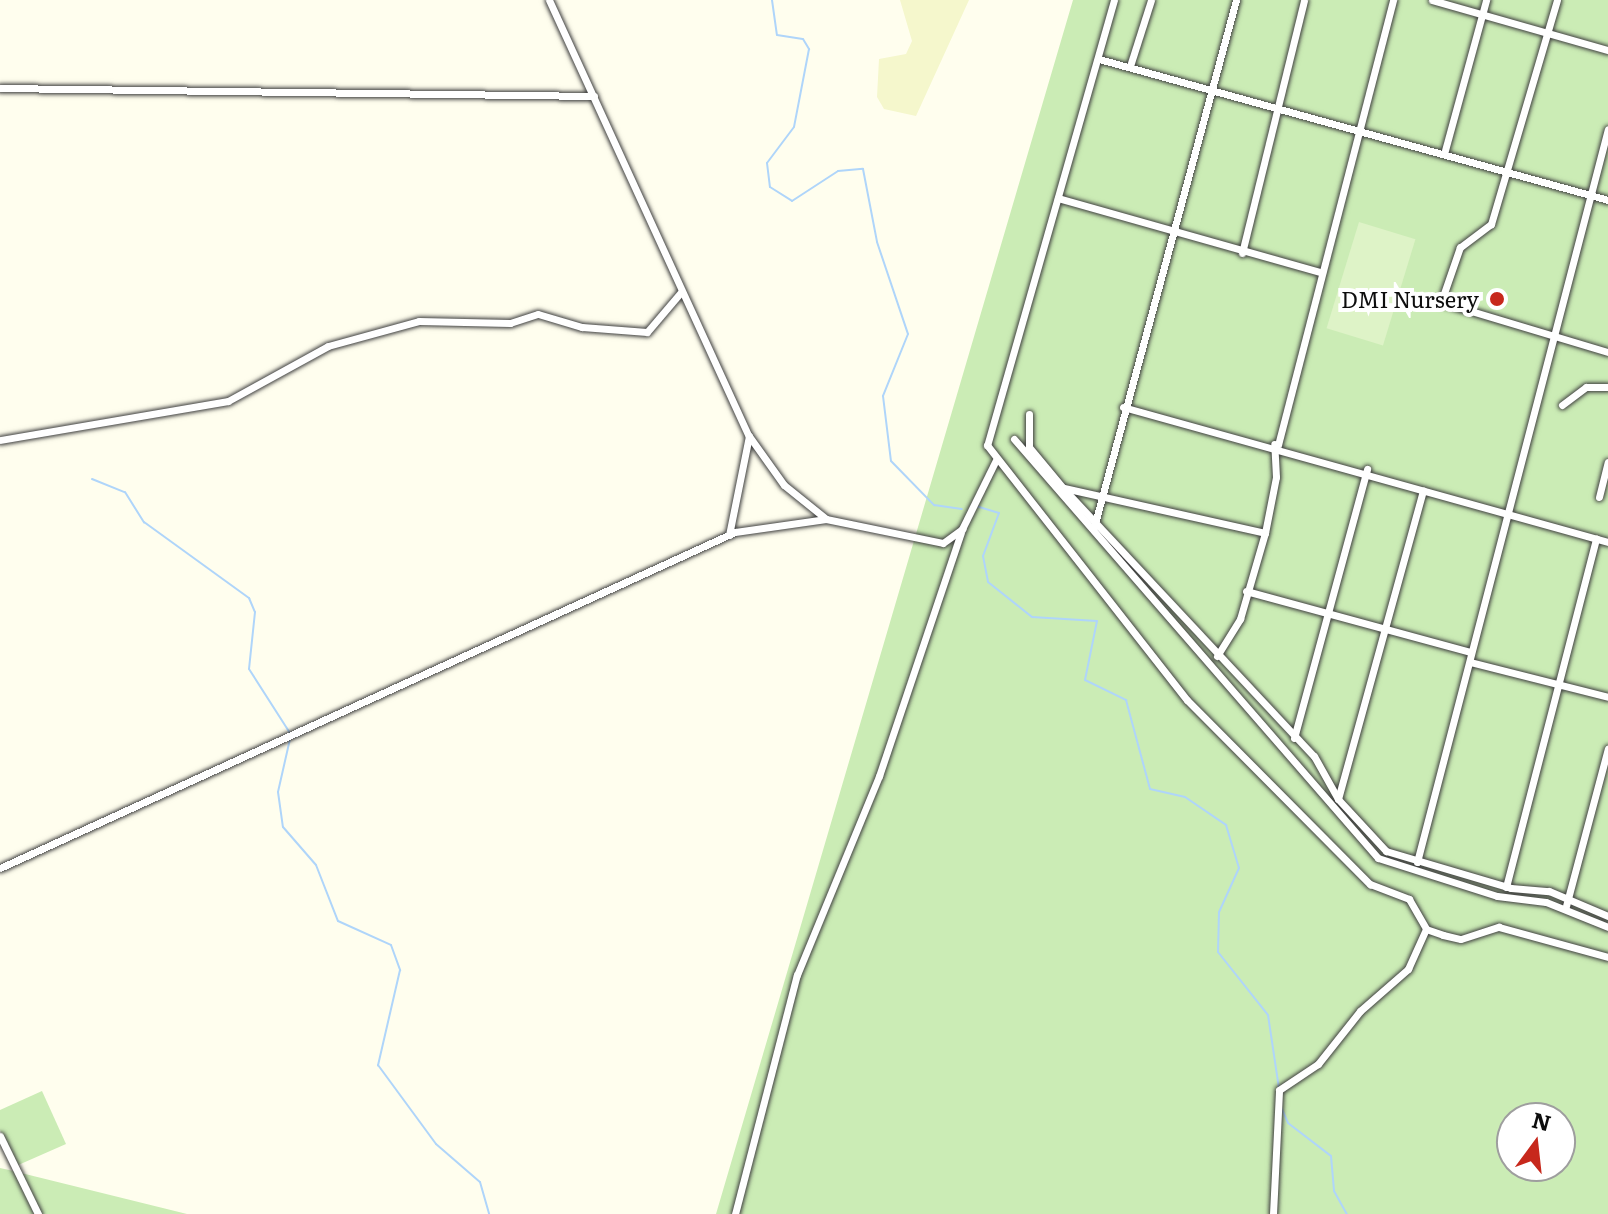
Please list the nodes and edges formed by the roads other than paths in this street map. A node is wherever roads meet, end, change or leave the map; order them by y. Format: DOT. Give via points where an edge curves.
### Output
graph roads {
  1 [pos="549,0"];
  2 [pos="1114,0"];
  3 [pos="1151,0"];
  4 [pos="1236,0"];
  5 [pos="1304,0"];
  6 [pos="1393,0"];
  7 [pos="1432,0"];
  8 [pos="1486,0"];
  9 [pos="1557,0"];
  10 [pos="1482,14"];
  11 [pos="1547,34"];
  12 [pos="1608,50"];
  13 [pos="1099,59"];
  14 [pos="1130,66"];
  15 [pos="0,88"];
  16 [pos="1212,89"];
  17 [pos="594,96"];
  18 [pos="1278,108"];
  19 [pos="1608,129"];
  20 [pos="1361,130"];
  21 [pos="1444,154"];
  22 [pos="1507,172"];
  23 [pos="1590,195"];
  24 [pos="1058,198"];
  25 [pos="1608,200"];
  26 [pos="1174,233"];
  27 [pos="1242,253"];
  28 [pos="1319,272"];
  29 [pos="681,292"];
  30 [pos="1555,337"];
  31 [pos="1608,352"];
  32 [pos="1608,387"];
  33 [pos="1562,405"];
  34 [pos="1123,407"];
  35 [pos="1029,414"];
  36 [pos="749,436"];
  37 [pos="1014,439"];
  38 [pos="0,440"];
  39 [pos="1276,444"];
  40 [pos="996,460"];
  41 [pos="1608,462"];
  42 [pos="1367,469"];
  43 [pos="1063,488"];
  44 [pos="1423,490"];
  45 [pos="1102,495"];
  46 [pos="1599,497"];
  47 [pos="1506,514"];
  48 [pos="826,519"];
  49 [pos="962,529"];
  50 [pos="1093,530"];
  51 [pos="1265,533"];
  52 [pos="729,535"];
  53 [pos="1596,538"];
  54 [pos="1608,542"];
  55 [pos="1246,591"];
  56 [pos="1329,613"];
  57 [pos="1384,627"];
  58 [pos="1471,652"];
  59 [pos="1217,656"];
  60 [pos="1470,662"];
  61 [pos="1559,683"];
  62 [pos="1254,697"];
  63 [pos="1608,697"];
  64 [pos="1247,706"];
  65 [pos="1294,738"];
  66 [pos="1608,748"];
  67 [pos="1338,799"];
  68 [pos="1333,808"];
  69 [pos="1354,817"];
  70 [pos="1347,823"];
  71 [pos="1417,862"];
  72 [pos="0,868"];
  73 [pos="1506,887"];
  74 [pos="1567,903"];
  75 [pos="1564,912"];
  76 [pos="1608,916"];
  77 [pos="1608,927"];
  78 [pos="1426,929"];
  79 [pos="1608,957"];
  80 [pos="0,1136"];
  81 [pos="38,1214"];
  82 [pos="735,1214"];
  83 [pos="1273,1214"];
  1 -- 17 [label="street"];
  2 -- 13 [label="street"];
  3 -- 14 [label="street"];
  4 -- 16 [label="street"];
  5 -- 18 [label="street"];
  6 -- 20 [label="street"];
  7 -- 10 [label="street"];
  8 -- 10 [label="street"];
  9 -- 11 [label="street"];
  10 -- 11 [label="street"];
  10 -- 21 [label="street"];
  11 -- 12 [label="street"];
  11 -- 22 [label="street"];
  13 -- 14 [label="street"];
  13 -- 24 [label="street"];
  14 -- 16 [label="street"];
  15 -- 17 [label="street"];
  16 -- 18 [label="street"];
  16 -- 26 [label="street"];
  17 -- 29 [label="street" via="649,206"];
  18 -- 20 [label="street"];
  18 -- 27 [label="street"];
  19 -- 23 [label="street"];
  20 -- 21 [label="street"];
  20 -- 28 [label="street"];
  21 -- 22 [label="street"];
  22 -- 23 [label="street"];
  22 -- 30 [label="street" via="1490,227 1460,247 1441,302"];
  23 -- 25 [label="street"];
  23 -- 30 [label="street"];
  24 -- 26 [label="street"];
  24 -- 40 [label="street" via="987,436"];
  26 -- 27 [label="street"];
  26 -- 34 [label="street"];
  27 -- 28 [label="street"];
  28 -- 39 [label="street"];
  29 -- 36 [label="street"];
  29 -- 38 [label="street" via="647,332 582,327 538,314 510,323 419,321 328,346 228,401"];
  30 -- 31 [label="street"];
  30 -- 47 [label="street"];
  32 -- 33 [label="street" via="1586,387"];
  34 -- 39 [label="street"];
  34 -- 45 [label="street"];
  35 -- 43 [label="street" via="1029,447"];
  36 -- 48 [label="street" via="784,485"];
  36 -- 52 [label="street"];
  37 -- 50 [label="street"];
  39 -- 42 [label="street"];
  39 -- 51 [label="street" via="1276,477"];
  40 -- 49 [label="street"];
  40 -- 78 [label="street" via="1244,764 1370,884 1409,899"];
  41 -- 46 [label="street"];
  42 -- 44 [label="street"];
  42 -- 56 [label="street"];
  43 -- 45 [label="street"];
  43 -- 50 [label="street"];
  44 -- 47 [label="street"];
  44 -- 57 [label="street"];
  45 -- 50 [label="street"];
  45 -- 51 [label="street"];
  47 -- 53 [label="street"];
  47 -- 58 [label="street"];
  48 -- 49 [label="street" via="935,544"];
  48 -- 52 [label="street"];
  49 -- 82 [label="street" via="883,765 797,975"];
  50 -- 59 [label="street"];
  50 -- 64 [label="street"];
  51 -- 55 [label="street"];
  52 -- 72 [label="street"];
  53 -- 54 [label="street"];
  53 -- 61 [label="street"];
  55 -- 56 [label="street"];
  55 -- 59 [label="street" via="1240,619"];
  56 -- 57 [label="street"];
  56 -- 65 [label="street"];
  57 -- 58 [label="street"];
  57 -- 67 [label="street"];
  58 -- 60 [label="street"];
  59 -- 62 [label="street"];
  60 -- 61 [label="street"];
  60 -- 71 [label="street"];
  61 -- 63 [label="street"];
  61 -- 73 [label="street"];
  62 -- 64 [label="street"];
  62 -- 65 [label="street"];
  64 -- 68 [label="street"];
  65 -- 67 [label="street"];
  66 -- 74 [label="street"];
  67 -- 68 [label="street"];
  67 -- 69 [label="street"];
  68 -- 70 [label="street"];
  69 -- 70 [label="street"];
  69 -- 71 [label="street" via="1386,851"];
  70 -- 75 [label="street" via="1388,865"];
  71 -- 73 [label="street"];
  73 -- 74 [label="street" via="1549,891"];
  74 -- 75 [label="street"];
  74 -- 76 [label="street"];
  75 -- 77 [label="street"];
  78 -- 79 [label="street" via="1461,939 1489,928 1515,929"];
  78 -- 83 [label="street" via="1408,969 1360,1011 1318,1064 1279,1090"];
  80 -- 81 [label="street"];
}
